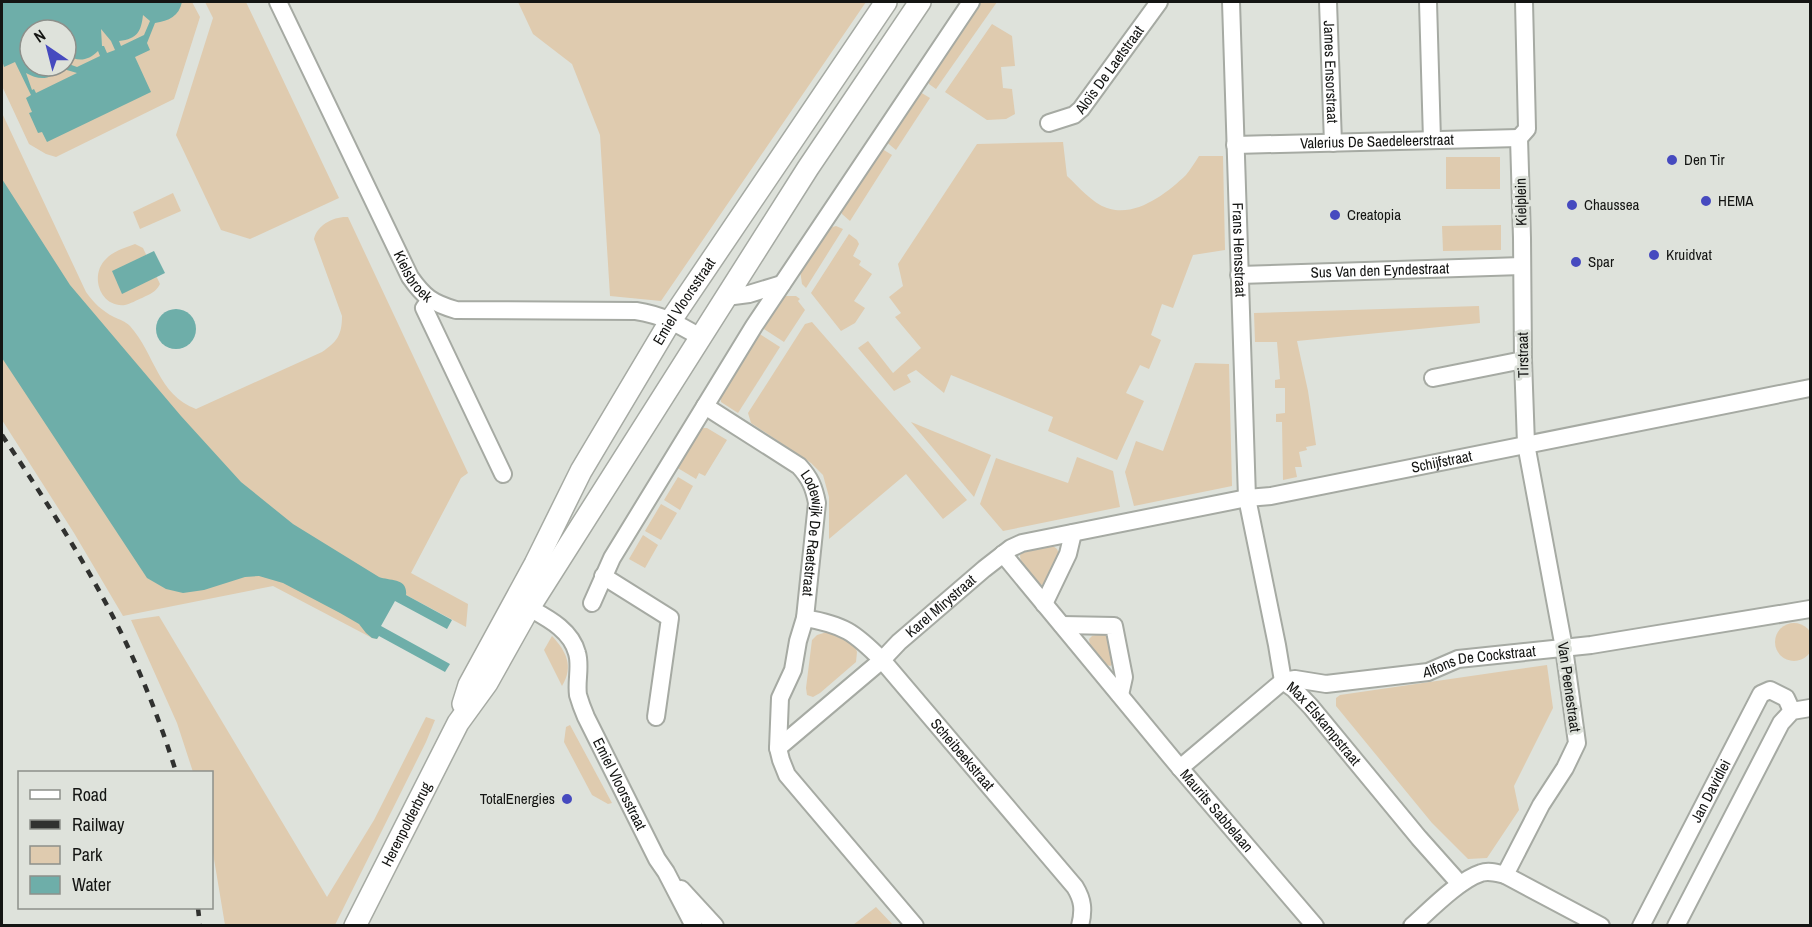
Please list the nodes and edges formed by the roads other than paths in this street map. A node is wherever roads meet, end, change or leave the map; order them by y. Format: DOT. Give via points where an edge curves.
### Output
graph roads {
  1 [pos="278,2"];
  2 [pos="886,2"];
  3 [pos="920,2"];
  4 [pos="971,2"];
  5 [pos="1159,2"];
  6 [pos="1231,2"];
  7 [pos="1328,2"];
  8 [pos="1428,2"];
  9 [pos="1524,2"];
  10 [pos="1049,123"];
  11 [pos="1519,138"];
  12 [pos="1432,140"];
  13 [pos="1333,143"];
  14 [pos="1235,145"];
  15 [pos="1522,266"];
  16 [pos="1239,275"];
  17 [pos="782,284"];
  18 [pos="726,297"];
  19 [pos="430,300"];
  20 [pos="671,320"];
  21 [pos="700,337"];
  22 [pos="1523,360"];
  23 [pos="1433,378"];
  24 [pos="1810,388"];
  25 [pos="705,406"];
  26 [pos="1526,444"];
  27 [pos="503,474"];
  28 [pos="1246,498"];
  29 [pos="1073,533"];
  30 [pos="1003,554"];
  31 [pos="603,576"];
  32 [pos="592,603"];
  33 [pos="522,604"];
  34 [pos="1044,604"];
  35 [pos="1810,609"];
  36 [pos="805,618"];
  37 [pos="1062,626"];
  38 [pos="1564,648"];
  39 [pos="882,660"];
  40 [pos="1283,681"];
  41 [pos="1326,684"];
  42 [pos="1120,695"];
  43 [pos="1311,707"];
  44 [pos="1810,708"];
  45 [pos="1792,711"];
  46 [pos="657,717"];
  47 [pos="778,748"];
  48 [pos="1180,768"];
  49 [pos="666,872"];
  50 [pos="1504,875"];
  51 [pos="1460,884"];
  52 [pos="1082,919"];
  53 [pos="355,926"];
  54 [pos="694,926"];
  55 [pos="715,926"];
  56 [pos="915,926"];
  57 [pos="1315,926"];
  58 [pos="1412,926"];
  59 [pos="1601,926"];
  60 [pos="1641,926"];
  61 [pos="1676,926"];
  1 -- 19 [label="street, Kielsbroek" via="410,277"];
  2 -- 20 [label="street, Emiel Vloorsstraat"];
  3 -- 18 [label="street"];
  4 -- 17 [label="street"];
  5 -- 10 [label="street, Aloïs De Laetstraat" via="1081,109"];
  6 -- 14 [label="street, Frans Hensstraat"];
  7 -- 13 [label="street, James Ensorstraat"];
  8 -- 12 [label="street"];
  9 -- 11 [label="street, Kielplein" via="1527,129"];
  11 -- 12 [label="street, Valerius De Saedeleerstraat"];
  11 -- 15 [label="street, Kielplein"];
  12 -- 13 [label="street, Valerius De Saedeleerstraat"];
  13 -- 14 [label="street, Valerius De Saedeleerstraat"];
  14 -- 16 [label="street, Frans Hensstraat"];
  15 -- 16 [label="street, Sus Van den Eyndestraat"];
  15 -- 22 [label="street, Tirstraat"];
  16 -- 28 [label="street, Frans Hensstraat"];
  17 -- 18 [label="street"];
  17 -- 25 [label="street"];
  18 -- 21 [label="street"];
  19 -- 20 [label="street, Kielsbroek" via="456,310 636,311"];
  19 -- 27 [label="street" via="424,308"];
  20 -- 21 [label="street, Kielsbroek"];
  20 -- 33 [label="street, Emiel Vloorsstraat" via="581,471"];
  21 -- 33 [label="street"];
  22 -- 23 [label="street"];
  22 -- 26 [label="street, Tirstraat"];
  24 -- 26 [label="street, Schijfstraat"];
  25 -- 31 [label="street"];
  25 -- 36 [label="street, Lodewijk De Raetstraat" via="808,475 817,503"];
  26 -- 28 [label="street, Schijfstraat"];
  26 -- 38 [label="street, Van Peenestraat"];
  28 -- 29 [label="street, Schijfstraat"];
  28 -- 40 [label="street, Max Elskampstraat"];
  29 -- 30 [label="street, Schijfstraat" via="1022,543"];
  29 -- 34 [label="street" via="1068,554"];
  30 -- 34 [label="street, Maurits Sabbelaan"];
  30 -- 39 [label="street, Karel Mirystraat"];
  31 -- 32 [label="street"];
  31 -- 46 [label="street" via="670,618"];
  33 -- 49 [label="street, Emiel Vloorsstraat" via="561,627 574,645 578,654 578,695 586,717"];
  33 -- 53 [label="street, Herenpolderbrug" via="487,683 458,723"];
  34 -- 37 [label="street, Maurits Sabbelaan"];
  35 -- 38 [label="street, Alfons De Cockstraat"];
  36 -- 39 [label="street, Scheibeekstraat" via="831,622 849,631"];
  36 -- 47 [label="street, Lodewijk De Raetstraat" via="793,670 780,698"];
  37 -- 42 [label="street, Maurits Sabbelaan"];
  37 -- 42 [label="street" via="1114,626 1124,677"];
  38 -- 41 [label="street, Alfons De Cockstraat" via="1458,659 1428,672"];
  38 -- 50 [label="street, Van Peenestraat" via="1577,743"];
  39 -- 47 [label="street"];
  39 -- 52 [label="street, Scheibeekstraat" via="1075,886 1081,896"];
  40 -- 41 [label="street, Alfons De Cockstraat" via="1295,678"];
  40 -- 43 [label="street, Max Elskampstraat"];
  40 -- 48 [label="street"];
  41 -- 43 [label="street" via="1314,696"];
  42 -- 48 [label="street, Maurits Sabbelaan"];
  43 -- 51 [label="street, Max Elskampstraat"];
  44 -- 45 [label="street"];
  45 -- 60 [label="street, Jan Davidlei" via="1786,698 1770,690 1761,694"];
  45 -- 61 [label="street, Jan Davidlei" via="1781,723"];
  47 -- 56 [label="street, Lodewijk De Raetstraat" via="787,775"];
  48 -- 57 [label="street, Maurits Sabbelaan"];
  49 -- 54 [label="street, Emiel Vloorsstraat"];
  49 -- 55 [label="street, Emiel Vloorsstraat"];
  50 -- 51 [label="street" via="1481,873"];
  50 -- 59 [label="street"];
  51 -- 58 [label="street"];
}
